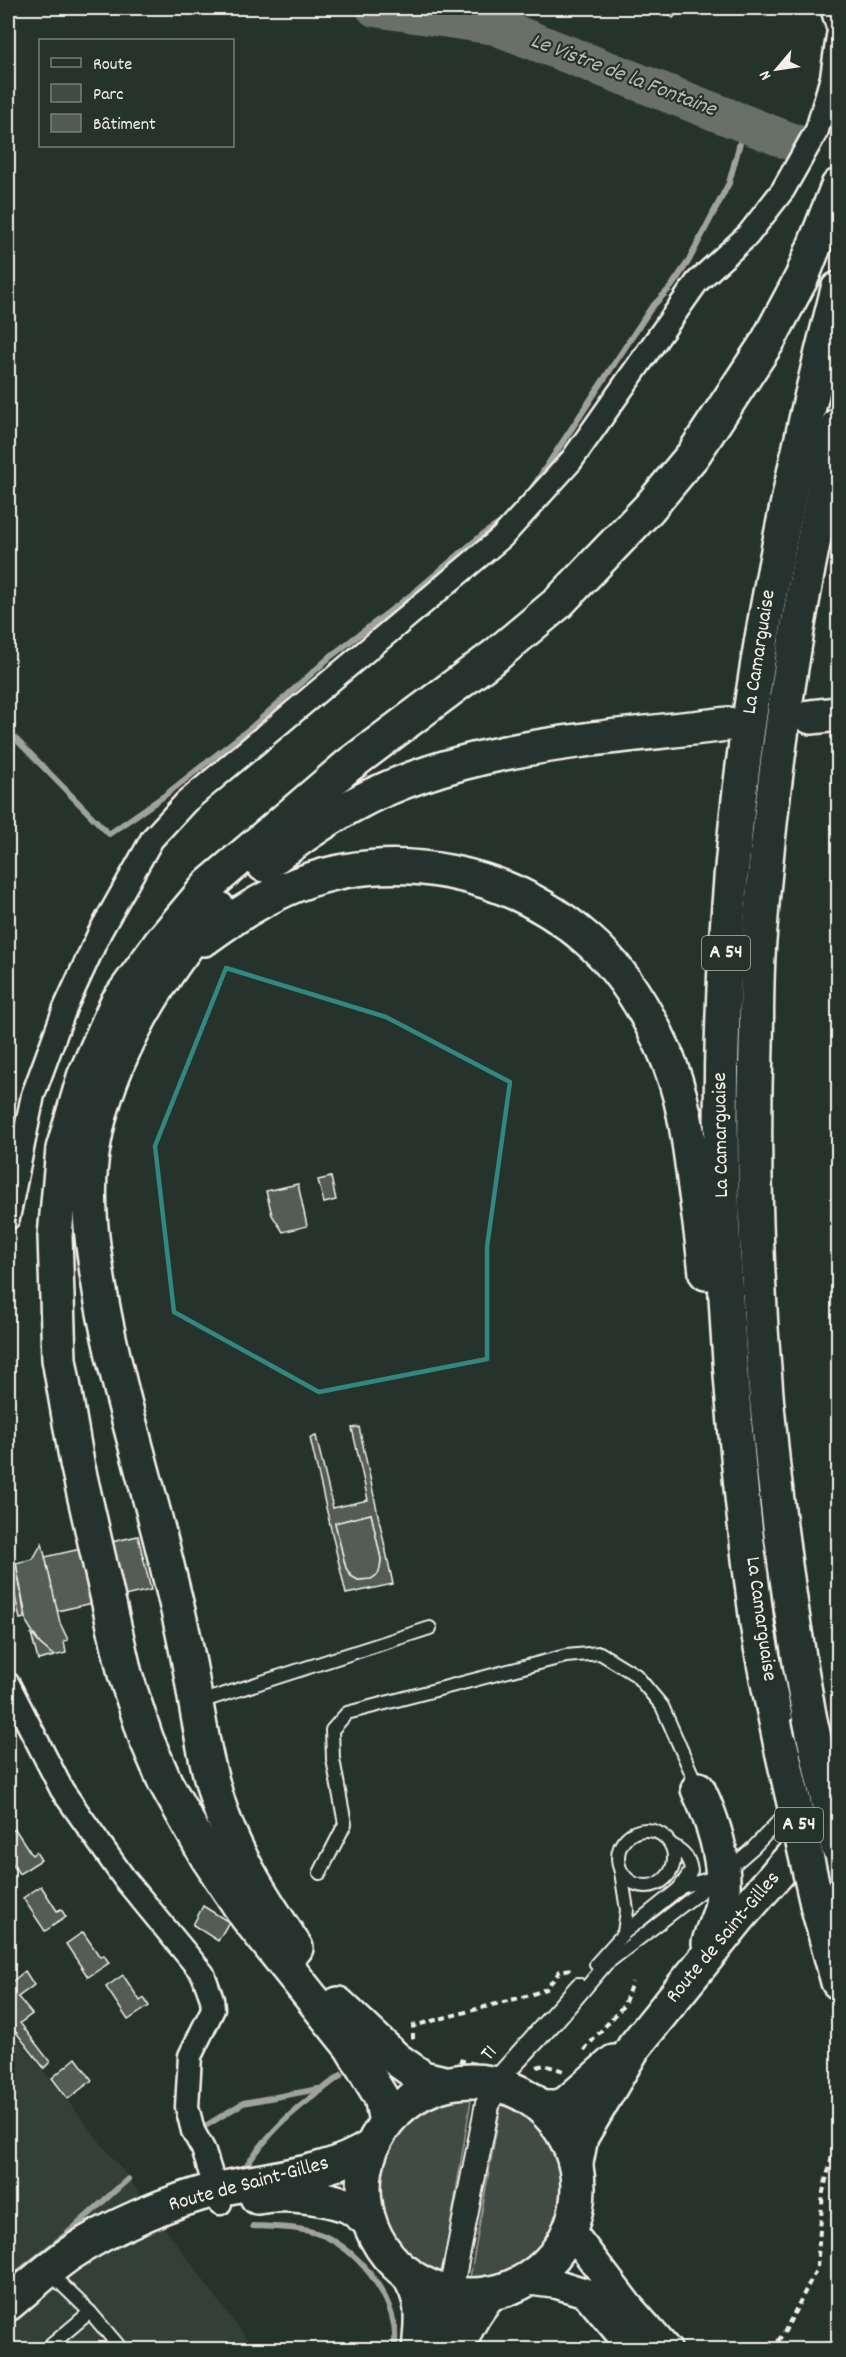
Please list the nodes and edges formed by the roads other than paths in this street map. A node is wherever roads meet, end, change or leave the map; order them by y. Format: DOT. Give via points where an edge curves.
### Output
graph roads {
  1 [pos="832,8"];
  2 [pos="838,27"];
  3 [pos="838,36"];
  4 [pos="838,186"];
  5 [pos="838,289"];
  6 [pos="838,425"];
  7 [pos="838,516"];
  8 [pos="790,662"];
  9 [pos="266,838"];
  10 [pos="183,954"];
  11 [pos="8,1218"];
  12 [pos="757,1626"];
  13 [pos="430,1628"];
  14 [pos="8,1684"];
  15 [pos="196,1703"];
  16 [pos="831,1767"];
  17 [pos="698,1789"];
  18 [pos="820,1793"];
  19 [pos="672,1845"];
  20 [pos="838,1847"];
  21 [pos="620,1868"];
  22 [pos="320,1873"];
  23 [pos="722,1875"];
  24 [pos="681,1887"];
  25 [pos="624,1933"];
  26 [pos="705,1959"];
  27 [pos="606,1964"];
  28 [pos="838,1982"];
  29 [pos="634,2047"];
  30 [pos="445,2083"];
  31 [pos="496,2084"];
  32 [pos="543,2107"];
  33 [pos="379,2134"];
  34 [pos="576,2163"];
  35 [pos="218,2197"];
  36 [pos="369,2221"];
  37 [pos="570,2230"];
  38 [pos="407,2273"];
  39 [pos="57,2280"];
  40 [pos="526,2280"];
  41 [pos="450,2293"];
  42 [pos="490,2294"];
  43 [pos="8,2304"];
  44 [pos="90,2312"];
  45 [pos="8,2321"];
  46 [pos="45,2349"];
  47 [pos="112,2349"];
  48 [pos="419,2349"];
  49 [pos="434,2349"];
  50 [pos="445,2349"];
  51 [pos="459,2349"];
  52 [pos="634,2349"];
  53 [pos="667,2349"];
  1 -- 2 [label="street"];
  3 -- 11 [label="street" via="832,77 817,130 783,190 748,235 697,282 571,461 502,537 186,802 152,839 100,932 65,1008 33,1095"];
  4 -- 9 [label="main road" via="802,277 768,341 693,455 649,508 558,603 496,656 349,765"];
  5 -- 12 [label="main road, La Camarguaise / A 54" via="791,480 768,597 736,827 726,951 720,1175 734,1405"];
  6 -- 8 [label="main road, La Camarguaise / A 54"];
  7 -- 8 [label="main road" via="813,628"];
  8 -- 20 [label="main road, La Camarguaise / A 54, bridge" via="759,943 754,1115 756,1229 763,1375 775,1496 809,1715"];
  9 -- 10 [label="main road" via="386,772 467,745 568,728 729,717 512,752 423,775 386,790 331,818 232,891"];
  9 -- 33 [label="main road" via="209,885 162,940 117,1003 84,1077 63,1149 57,1214 58,1359 77,1463 125,1674 151,1749 207,1857 247,1917 351,2047 372,2080 381,2097"];
  10 -- 12 [label="main road" via="246,910 298,884 354,870 416,867 477,878 528,898 582,934 609,961 652,1024 677,1084 686,1118 723,1450"];
  10 -- 15 [label="main road" via="131,1032 112,1076 93,1144 88,1194 92,1245 110,1346 170,1578"];
  12 -- 28 [label="main road, La Camarguaise / A 54, bridge" via="781,1746"];
  13 -- 15 [label="lane"];
  14 -- 35 [label="street" via="62,1790 124,1878 203,1974 213,2009 190,2056 187,2106"];
  15 -- 30 [label="main road" via="212,1784 224,1820 241,1859 285,1931 333,1999 381,2045 423,2078"];
  16 -- 18 [label="lane, T1 / T1"];
  17 -- 22 [label="lane" via="662,1706 636,1675 600,1653 566,1656 347,1713 332,1730 345,1824"];
  17 -- 23 [label="main road" via="711,1816"];
  18 -- 23 [label="lane, T1 / T1"];
  18 -- 26 [label="main road, Route de Saint-Gilles" via="763,1890"];
  19 -- 21 [label="lane" via="649,1829 631,1834 619,1849"];
  19 -- 21 [label="lane" via="675,1863 658,1884 631,1882"];
  19 -- 24 [label="lane" via="689,1860 691,1871"];
  21 -- 25 [label="lane" via="627,1910"];
  23 -- 24 [label="lane, T1 / T1"];
  23 -- 26 [label="main road" via="722,1904"];
  23 -- 27 [label="lane, T1 / T1"];
  24 -- 25 [label="lane, T1 / T1"];
  24 -- 27 [label="lane"];
  25 -- 31 [label="lane, T1 / T1"];
  26 -- 29 [label="main road, Route de Saint-Gilles"];
  27 -- 31 [label="lane, T1 / T1" via="556,2023"];
  29 -- 32 [label="main road, Route de Saint-Gilles" via="566,2104"];
  29 -- 34 [label="main road, Route de Saint-Gilles" via="581,2137"];
  30 -- 31 [label="main road" via="471,2080"];
  30 -- 33 [label="main road" via="406,2102"];
  31 -- 32 [label="main road" via="519,2091"];
  31 -- 41 [label="lane, T1 / T1" via="482,2103"];
  32 -- 34 [label="main road" via="563,2132"];
  33 -- 35 [label="main road, Route de Saint-Gilles" via="361,2154"];
  33 -- 36 [label="main road" via="365,2170"];
  34 -- 37 [label="main road" via="578,2197"];
  35 -- 36 [label="main road, Route de Saint-Gilles" via="298,2196 348,2205"];
  35 -- 39 [label="main road, Route de Saint-Gilles" via="117,2242"];
  35 -- 43 [label="main road, Route de Saint-Gilles" via="147,2213 106,2232 69,2254"];
  36 -- 38 [label="main road" via="380,2244"];
  37 -- 40 [label="main road" via="552,2259"];
  37 -- 53 [label="street"];
  38 -- 41 [label="main road"];
  38 -- 48 [label="main road" via="420,2301"];
  39 -- 44 [label="lane"];
  39 -- 45 [label="main road, Route de Saint-Gilles"];
  40 -- 42 [label="main road"];
  40 -- 52 [label="street" via="585,2293"];
  41 -- 42 [label="main road"];
  41 -- 49 [label="lane, T1 / T1"];
  41 -- 50 [label="lane, T1 / T1"];
  42 -- 51 [label="main road" via="478,2309"];
  44 -- 46 [label="lane"];
  44 -- 47 [label="lane" via="118,2345"];
}
